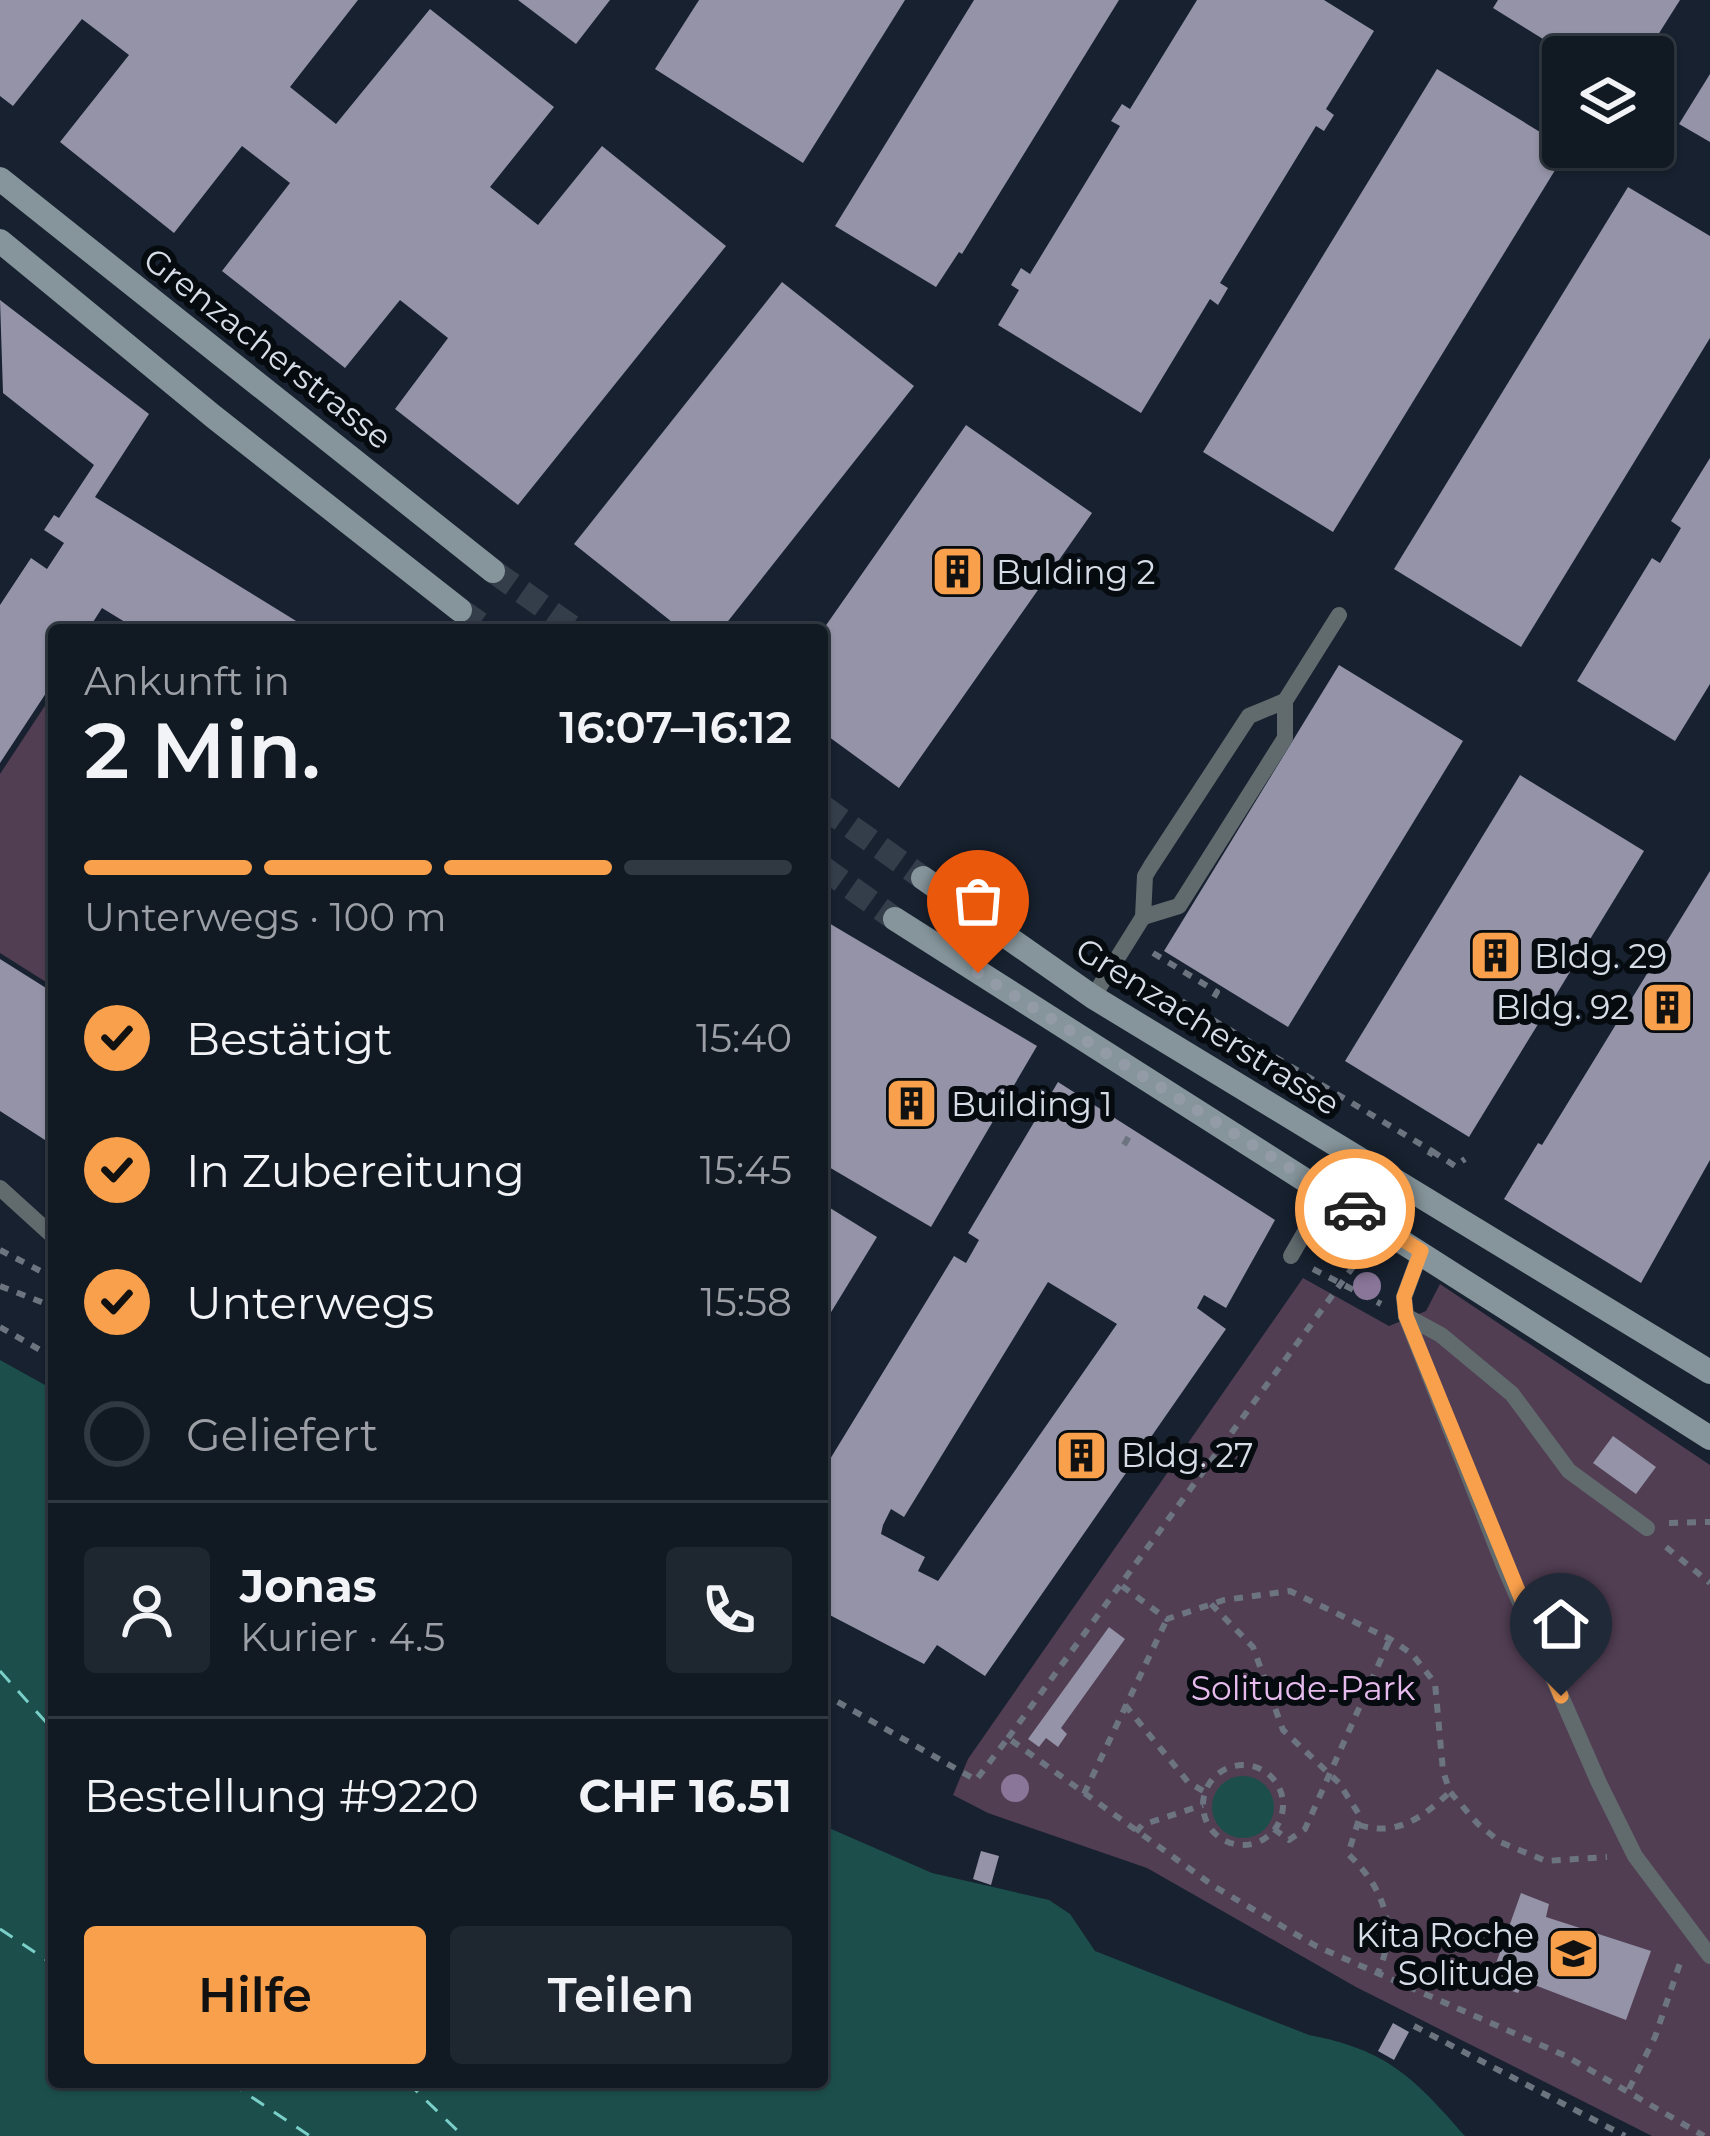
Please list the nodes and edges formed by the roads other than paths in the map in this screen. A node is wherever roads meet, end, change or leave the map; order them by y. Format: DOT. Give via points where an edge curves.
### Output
graph roads {
  1 [pos="0,179"];
  2 [pos="0,241"];
  3 [pos="494,571"];
  4 [pos="460,610"];
  5 [pos="1339,615"];
  6 [pos="1285,701"];
  7 [pos="922,878"];
  8 [pos="1143,917"];
  9 [pos="895,919"];
  10 [pos="1093,998"];
  11 [pos="0,1188"];
  12 [pos="1328,1192"];
  13 [pos="48,1232"];
  14 [pos="1421,1251"];
  15 [pos="1291,1256"];
  16 [pos="1406,1316"];
  17 [pos="1710,1372"];
  18 [pos="1706,1434"];
  19 [pos="1647,1528"];
  20 [pos="1710,1956"];
  1 -- 3 [label="main road, Grenzacherstrasse"];
  2 -- 4 [label="main road"];
  5 -- 6 [label="lane"];
  6 -- 8 [label="lane" via="1250,716 1237,734 1145,876"];
  6 -- 8 [label="lane" via="1286,738 1179,905"];
  7 -- 10 [label="main road, Grenzacherstrasse"];
  8 -- 10 [label="lane"];
  9 -- 12 [label="main road"];
  10 -- 17 [label="main road, Grenzacherstrasse"];
  11 -- 13 [label="lane"];
  12 -- 14 [label="main road"];
  12 -- 15 [label="lane"];
  14 -- 16 [label="lane" via="1404,1297"];
  14 -- 18 [label="main road"];
  16 -- 19 [label="lane" via="1512,1394 1569,1471"];
  16 -- 20 [label="lane" via="1504,1566 1635,1856"];
}
